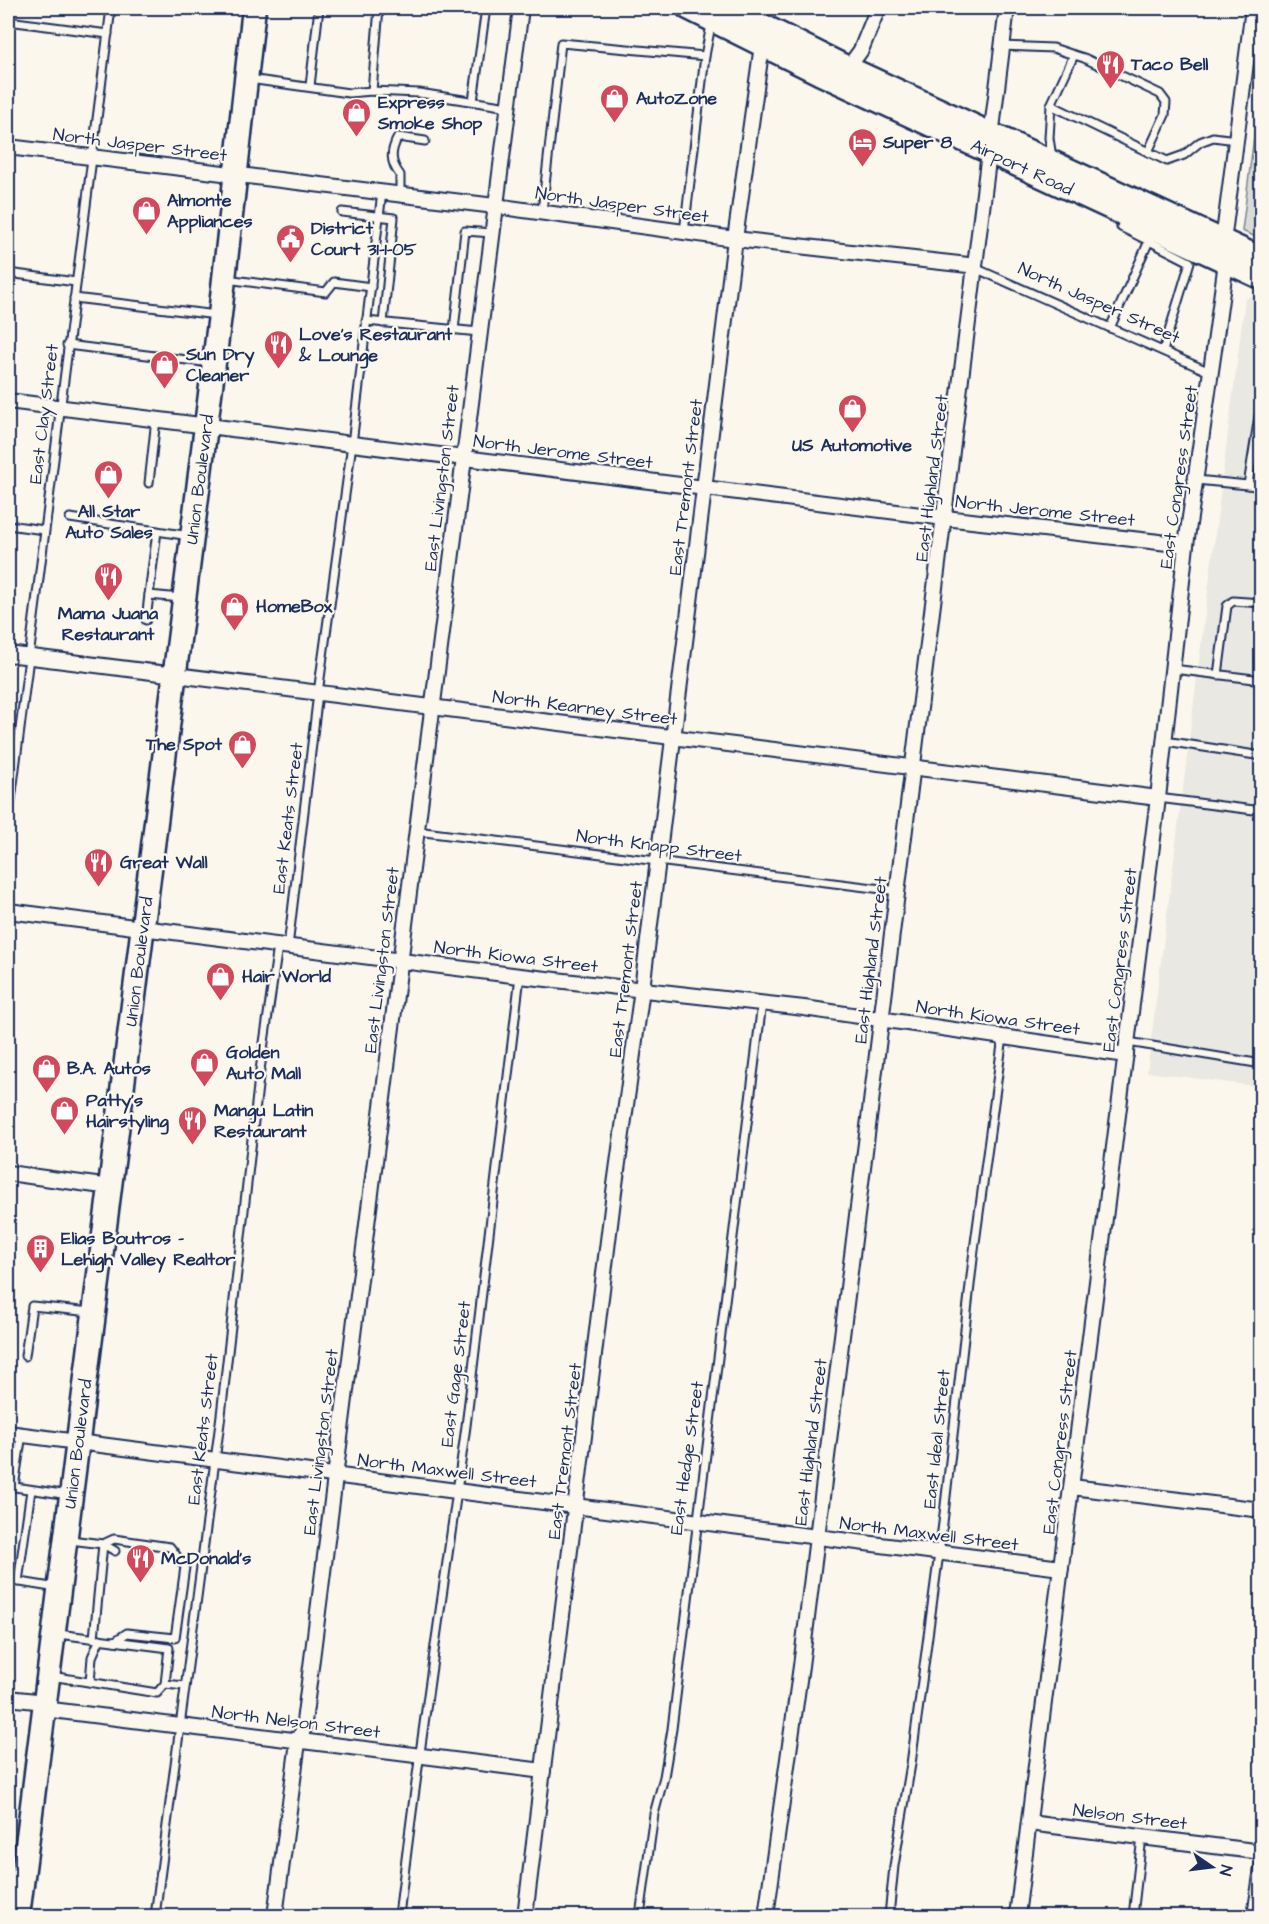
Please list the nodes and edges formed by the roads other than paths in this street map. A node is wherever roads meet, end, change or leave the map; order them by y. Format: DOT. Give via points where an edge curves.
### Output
graph roads {
  1 [pos="111,8"];
  2 [pos="254,8"];
  3 [pos="319,8"];
  4 [pos="379,8"];
  5 [pos="486,8"];
  6 [pos="521,8"];
  7 [pos="688,8"];
  8 [pos="878,8"];
  9 [pos="1007,8"];
  10 [pos="1253,8"];
  11 [pos="720,14"];
  12 [pos="8,21"];
  13 [pos="108,34"];
  14 [pos="764,36"];
  15 [pos="1002,46"];
  16 [pos="1074,56"];
  17 [pos="705,57"];
  18 [pos="848,68"];
  19 [pos="246,79"];
  20 [pos="310,86"];
  21 [pos="372,91"];
  22 [pos="473,101"];
  23 [pos="1051,105"];
  24 [pos="508,107"];
  25 [pos="1236,140"];
  26 [pos="425,141"];
  27 [pos="991,144"];
  28 [pos="8,147"];
  29 [pos="1148,152"];
  30 [pos="92,158"];
  31 [pos="1052,162"];
  32 [pos="236,174"];
  33 [pos="382,192"];
  34 [pos="400,194"];
  35 [pos="495,206"];
  36 [pos="342,212"];
  37 [pos="542,212"];
  38 [pos="1126,214"];
  39 [pos="379,216"];
  40 [pos="684,232"];
  41 [pos="492,233"];
  42 [pos="735,239"];
  43 [pos="1149,241"];
  44 [pos="1176,246"];
  45 [pos="1224,252"];
  46 [pos="1262,259"];
  47 [pos="975,268"];
  48 [pos="8,273"];
  49 [pos="1262,278"];
  50 [pos="224,279"];
  51 [pos="76,282"];
  52 [pos="370,287"];
  53 [pos="74,298"];
  54 [pos="220,315"];
  55 [pos="366,321"];
  56 [pos="383,323"];
  57 [pos="1110,328"];
  58 [pos="454,330"];
  59 [pos="479,332"];
  60 [pos="67,345"];
  61 [pos="1163,351"];
  62 [pos="213,363"];
  63 [pos="1212,373"];
  64 [pos="1262,397"];
  65 [pos="8,401"];
  66 [pos="60,407"];
  67 [pos="156,419"];
  68 [pos="1259,423"];
  69 [pos="206,426"];
  70 [pos="352,444"];
  71 [pos="1257,447"];
  72 [pos="463,458"];
  73 [pos="1196,480"];
  74 [pos="149,483"];
  75 [pos="1248,485"];
  76 [pos="1262,487"];
  77 [pos="704,488"];
  78 [pos="70,518"];
  79 [pos="945,518"];
  80 [pos="8,525"];
  81 [pos="44,530"];
  82 [pos="157,531"];
  83 [pos="192,536"];
  84 [pos="1186,545"];
  85 [pos="149,595"];
  86 [pos="184,599"];
  87 [pos="1262,603"];
  88 [pos="146,620"];
  89 [pos="8,654"];
  90 [pos="28,656"];
  91 [pos="1173,669"];
  92 [pos="175,675"];
  93 [pos="1218,675"];
  94 [pos="1262,680"];
  95 [pos="318,693"];
  96 [pos="431,707"];
  97 [pos="672,737"];
  98 [pos="1164,741"];
  99 [pos="1262,756"];
  100 [pos="914,767"];
  101 [pos="10,780"];
  102 [pos="1158,798"];
  103 [pos="1262,811"];
  104 [pos="8,817"];
  105 [pos="8,824"];
  106 [pos="416,831"];
  107 [pos="657,860"];
  108 [pos="898,891"];
  109 [pos="8,911"];
  110 [pos="142,928"];
  111 [pos="283,947"];
  112 [pos="400,961"];
  113 [pos="520,976"];
  114 [pos="642,989"];
  115 [pos="762,1003"];
  116 [pos="882,1019"];
  117 [pos="1003,1036"];
  118 [pos="1262,1047"];
  119 [pos="1127,1048"];
  120 [pos="1260,1064"];
  121 [pos="8,1173"];
  122 [pos="110,1187"];
  123 [pos="94,1312"];
  124 [pos="25,1356"];
  125 [pos="8,1432"];
  126 [pos="22,1434"];
  127 [pos="78,1441"];
  128 [pos="215,1460"];
  129 [pos="336,1475"];
  130 [pos="11,1487"];
  131 [pos="1072,1487"];
  132 [pos="31,1490"];
  133 [pos="456,1490"];
  134 [pos="71,1495"];
  135 [pos="576,1506"];
  136 [pos="1262,1510"];
  137 [pos="697,1522"];
  138 [pos="817,1539"];
  139 [pos="66,1540"];
  140 [pos="104,1544"];
  141 [pos="115,1551"];
  142 [pos="938,1554"];
  143 [pos="1061,1568"];
  144 [pos="8,1580"];
  145 [pos="18,1582"];
  146 [pos="60,1588"];
  147 [pos="54,1633"];
  148 [pos="97,1639"];
  149 [pos="115,1641"];
  150 [pos="49,1676"];
  151 [pos="90,1682"];
  152 [pos="165,1684"];
  153 [pos="184,1686"];
  154 [pos="8,1698"];
  155 [pos="44,1706"];
  156 [pos="179,1727"];
  157 [pos="298,1742"];
  158 [pos="421,1755"];
  159 [pos="543,1771"];
  160 [pos="1029,1823"];
  161 [pos="1142,1837"];
  162 [pos="1262,1852"];
  163 [pos="1262,1868"];
  164 [pos="17,1908"];
  165 [pos="156,1917"];
  166 [pos="275,1917"];
  167 [pos="399,1917"];
  168 [pos="525,1917"];
  169 [pos="640,1917"];
  170 [pos="766,1917"];
  171 [pos="889,1917"];
  172 [pos="1017,1917"];
  173 [pos="1132,1917"];
  174 [pos="1255,1917"];
  1 -- 13 [label="lane, East Clay Street"];
  2 -- 19 [label="main road, Union Boulevard"];
  3 -- 20 [label="lane"];
  4 -- 21 [label="lane"];
  5 -- 22 [label="lane"];
  6 -- 24 [label="street, East Livingston Street"];
  7 -- 11 [label="main road, Airport Road"];
  8 -- 18 [label="street" via="861,50"];
  9 -- 15 [label="street, East Highland Street"];
  10 -- 25 [label="street, East Congress Street"];
  11 -- 14 [label="main road, Airport Road"];
  11 -- 17 [label="lane"];
  12 -- 13 [label="lane"];
  13 -- 30 [label="lane, East Clay Street"];
  14 -- 18 [label="main road, Airport Road"];
  14 -- 27 [label="main road, Airport Road"];
  14 -- 42 [label="street, East Tremont Street"];
  15 -- 16 [label="lane" via="1053,48"];
  15 -- 27 [label="street, East Highland Street"];
  16 -- 23 [label="lane"];
  16 -- 29 [label="lane" via="1160,94 1166,102 1165,115"];
  17 -- 37 [label="lane" via="561,43"];
  17 -- 40 [label="lane"];
  18 -- 27 [label="main road, Airport Road"];
  19 -- 20 [label="lane"];
  19 -- 32 [label="main road, Union Boulevard"];
  20 -- 21 [label="lane" via="349,93"];
  21 -- 22 [label="lane"];
  22 -- 24 [label="lane"];
  23 -- 29 [label="lane"];
  23 -- 31 [label="lane"];
  24 -- 35 [label="street, East Livingston Street"];
  25 -- 29 [label="lane" via="1213,137 1167,161"];
  25 -- 45 [label="street, East Congress Street"];
  26 -- 34 [label="lane" via="398,137 392,149 393,165 400,175"];
  27 -- 31 [label="main road, Airport Road"];
  27 -- 38 [label="main road, Airport Road"];
  27 -- 47 [label="street, East Highland Street"];
  28 -- 30 [label="street, North Jasper Street"];
  30 -- 32 [label="street, North Jasper Street"];
  30 -- 51 [label="lane, East Clay Street"];
  31 -- 45 [label="main road, Airport Road"];
  32 -- 33 [label="street, North Jasper Street"];
  32 -- 50 [label="main road, Union Boulevard"];
  33 -- 34 [label="street, North Jasper Street"];
  33 -- 39 [label="lane"];
  34 -- 35 [label="street, North Jasper Street"];
  35 -- 37 [label="street, North Jasper Street"];
  35 -- 41 [label="street, East Livingston Street"];
  36 -- 39 [label="lane"];
  37 -- 40 [label="street, North Jasper Street"];
  38 -- 43 [label="lane" via="1121,227"];
  38 -- 44 [label="main road, Airport Road"];
  39 -- 52 [label="lane"];
  39 -- 56 [label="lane" via="394,218"];
  40 -- 42 [label="street, North Jasper Street"];
  41 -- 58 [label="lane" via="465,231"];
  41 -- 59 [label="street, East Livingston Street"];
  42 -- 47 [label="street, North Jasper Street"];
  42 -- 77 [label="street, East Tremont Street"];
  43 -- 44 [label="lane"];
  43 -- 57 [label="lane"];
  44 -- 45 [label="main road, Airport Road"];
  44 -- 61 [label="lane" via="1190,262"];
  45 -- 46 [label="main road, Airport Road"];
  45 -- 49 [label="main road, Airport Road"];
  45 -- 63 [label="street, East Congress Street"];
  47 -- 57 [label="lane, North Jasper Street"];
  47 -- 79 [label="street, East Highland Street"];
  48 -- 51 [label="lane"];
  50 -- 52 [label="lane" via="326,292 334,282"];
  50 -- 54 [label="main road, Union Boulevard"];
  51 -- 53 [label="lane, East Clay Street"];
  52 -- 55 [label="lane"];
  53 -- 54 [label="lane"];
  53 -- 60 [label="lane, East Clay Street"];
  54 -- 62 [label="main road, Union Boulevard"];
  55 -- 56 [label="lane"];
  55 -- 70 [label="lane"];
  56 -- 58 [label="lane"];
  57 -- 61 [label="lane, North Jasper Street"];
  58 -- 59 [label="lane"];
  59 -- 72 [label="street, East Livingston Street"];
  60 -- 62 [label="lane"];
  60 -- 66 [label="lane, East Clay Street"];
  61 -- 63 [label="lane, North Jasper Street"];
  62 -- 69 [label="main road, Union Boulevard"];
  63 -- 73 [label="street, East Congress Street"];
  64 -- 68 [label="lane"];
  65 -- 66 [label="street, North Jerome Street"];
  66 -- 67 [label="street, North Jerome Street"];
  66 -- 81 [label="lane, East Clay Street"];
  67 -- 69 [label="street, North Jerome Street"];
  67 -- 74 [label="lane"];
  68 -- 71 [label="lane"];
  69 -- 70 [label="street, North Jerome Street"];
  69 -- 83 [label="main road, Union Boulevard"];
  70 -- 72 [label="street, North Jerome Street"];
  70 -- 95 [label="lane, East Keats Street"];
  71 -- 75 [label="lane"];
  72 -- 77 [label="street, North Jerome Street"];
  72 -- 96 [label="street, East Livingston Street"];
  73 -- 75 [label="lane"];
  73 -- 84 [label="street, East Congress Street"];
  75 -- 76 [label="lane"];
  77 -- 79 [label="street, North Jerome Street"];
  77 -- 97 [label="street, East Tremont Street"];
  78 -- 82 [label="lane"];
  79 -- 84 [label="street, North Jerome Street"];
  79 -- 100 [label="street, East Highland Street"];
  80 -- 81 [label="lane"];
  81 -- 90 [label="lane, East Clay Street"];
  82 -- 83 [label="lane"];
  82 -- 85 [label="lane"];
  83 -- 86 [label="main road, Union Boulevard"];
  84 -- 91 [label="street, East Congress Street"];
  85 -- 86 [label="lane"];
  85 -- 88 [label="lane"];
  86 -- 92 [label="main road, Union Boulevard"];
  87 -- 93 [label="lane" via="1233,601 1227,606"];
  89 -- 90 [label="street, North Kearney Street"];
  90 -- 92 [label="street, North Kearney Street"];
  90 -- 101 [label="lane, East Clay Street"];
  91 -- 93 [label="lane"];
  91 -- 98 [label="street, East Congress Street"];
  92 -- 95 [label="street, North Kearney Street"];
  92 -- 110 [label="main road, Union Boulevard"];
  93 -- 94 [label="lane"];
  95 -- 96 [label="street, North Kearney Street"];
  95 -- 111 [label="lane, East Keats Street"];
  96 -- 97 [label="street, North Kearney Street"];
  96 -- 106 [label="street, East Livingston Street"];
  97 -- 100 [label="street, North Kearney Street"];
  97 -- 107 [label="street, East Tremont Street"];
  98 -- 99 [label="lane"];
  98 -- 102 [label="street, East Congress Street"];
  100 -- 102 [label="street, North Kearney Street"];
  100 -- 108 [label="street, East Highland Street"];
  101 -- 104 [label="lane, East Clay Street"];
  102 -- 103 [label="lane"];
  102 -- 119 [label="street, East Congress Street"];
  104 -- 105 [label="lane, East Clay Street"];
  106 -- 107 [label="lane, North Knapp Street"];
  106 -- 112 [label="street, East Livingston Street"];
  107 -- 108 [label="lane, North Knapp Street"];
  107 -- 114 [label="street, East Tremont Street"];
  108 -- 116 [label="street, East Highland Street"];
  109 -- 110 [label="street, North Kiowa Street"];
  110 -- 111 [label="street, North Kiowa Street"];
  110 -- 122 [label="main road, Union Boulevard"];
  111 -- 112 [label="street, North Kiowa Street"];
  111 -- 128 [label="lane, East Keats Street" via="260,1077"];
  112 -- 113 [label="street, North Kiowa Street"];
  112 -- 129 [label="street, East Livingston Street"];
  113 -- 114 [label="street, North Kiowa Street"];
  113 -- 133 [label="lane, East Gage Street"];
  114 -- 115 [label="street, North Kiowa Street"];
  114 -- 135 [label="street, East Tremont Street"];
  115 -- 116 [label="street, North Kiowa Street"];
  115 -- 137 [label="lane, East Hedge Street"];
  116 -- 117 [label="street, North Kiowa Street"];
  116 -- 138 [label="street, East Highland Street"];
  117 -- 119 [label="street, North Kiowa Street"];
  117 -- 142 [label="lane, East Ideal Street"];
  118 -- 120 [label="lane"];
  119 -- 120 [label="lane"];
  119 -- 131 [label="street, East Congress Street"];
  121 -- 122 [label="street"];
  122 -- 123 [label="main road, Union Boulevard"];
  123 -- 124 [label="lane" via="33,1306"];
  123 -- 127 [label="main road, Union Boulevard"];
  125 -- 126 [label="street, North Maxwell Street"];
  126 -- 127 [label="street, North Maxwell Street"];
  126 -- 130 [label="lane"];
  127 -- 128 [label="street, North Maxwell Street"];
  127 -- 134 [label="main road, Union Boulevard"];
  128 -- 129 [label="street, North Maxwell Street"];
  128 -- 153 [label="lane, East Keats Street"];
  129 -- 133 [label="street, North Maxwell Street"];
  129 -- 157 [label="street, East Livingston Street" via="303,1730"];
  130 -- 132 [label="lane"];
  131 -- 136 [label="street"];
  131 -- 143 [label="street, East Congress Street"];
  132 -- 134 [label="lane"];
  132 -- 145 [label="lane"];
  133 -- 135 [label="street, North Maxwell Street"];
  133 -- 158 [label="lane, East Gage Street"];
  134 -- 139 [label="main road, Union Boulevard"];
  135 -- 137 [label="street, North Maxwell Street"];
  135 -- 159 [label="street, East Tremont Street"];
  137 -- 138 [label="street, North Maxwell Street"];
  137 -- 169 [label="lane, East Hedge Street" via="672,1729 654,1814"];
  138 -- 142 [label="street, North Maxwell Street"];
  138 -- 170 [label="street, East Highland Street"];
  139 -- 140 [label="lane"];
  139 -- 146 [label="main road, Union Boulevard"];
  140 -- 141 [label="lane"];
  140 -- 148 [label="lane"];
  140 -- 149 [label="lane" via="114,1539 170,1547 175,1559 185,1567 176,1638 127,1633"];
  142 -- 143 [label="street, North Maxwell Street"];
  142 -- 171 [label="lane, East Ideal Street"];
  143 -- 160 [label="street, East Congress Street"];
  144 -- 145 [label="lane"];
  145 -- 146 [label="lane"];
  146 -- 147 [label="main road, Union Boulevard"];
  147 -- 148 [label="lane"];
  147 -- 150 [label="main road, Union Boulevard"];
  148 -- 149 [label="lane"];
  148 -- 151 [label="lane"];
  149 -- 152 [label="lane" via="170,1648"];
  150 -- 151 [label="lane"];
  150 -- 155 [label="main road, Union Boulevard"];
  151 -- 152 [label="lane" via="157,1693"];
  152 -- 153 [label="lane"];
  153 -- 156 [label="lane, East Keats Street"];
  154 -- 155 [label="street, North Nelson Street"];
  155 -- 156 [label="street, North Nelson Street"];
  155 -- 164 [label="main road, Union Boulevard"];
  156 -- 157 [label="street, North Nelson Street"];
  156 -- 165 [label="lane, East Keats Street"];
  157 -- 158 [label="street, North Nelson Street"];
  157 -- 166 [label="street, East Livingston Street"];
  158 -- 159 [label="street, North Nelson Street"];
  158 -- 167 [label="lane, East Gage Street"];
  159 -- 168 [label="street, East Tremont Street"];
  160 -- 161 [label="street, Nelson Street"];
  160 -- 172 [label="street, East Congress Street"];
  161 -- 162 [label="street, Nelson Street"];
  161 -- 173 [label="lane"];
  163 -- 174 [label="street"];
}
